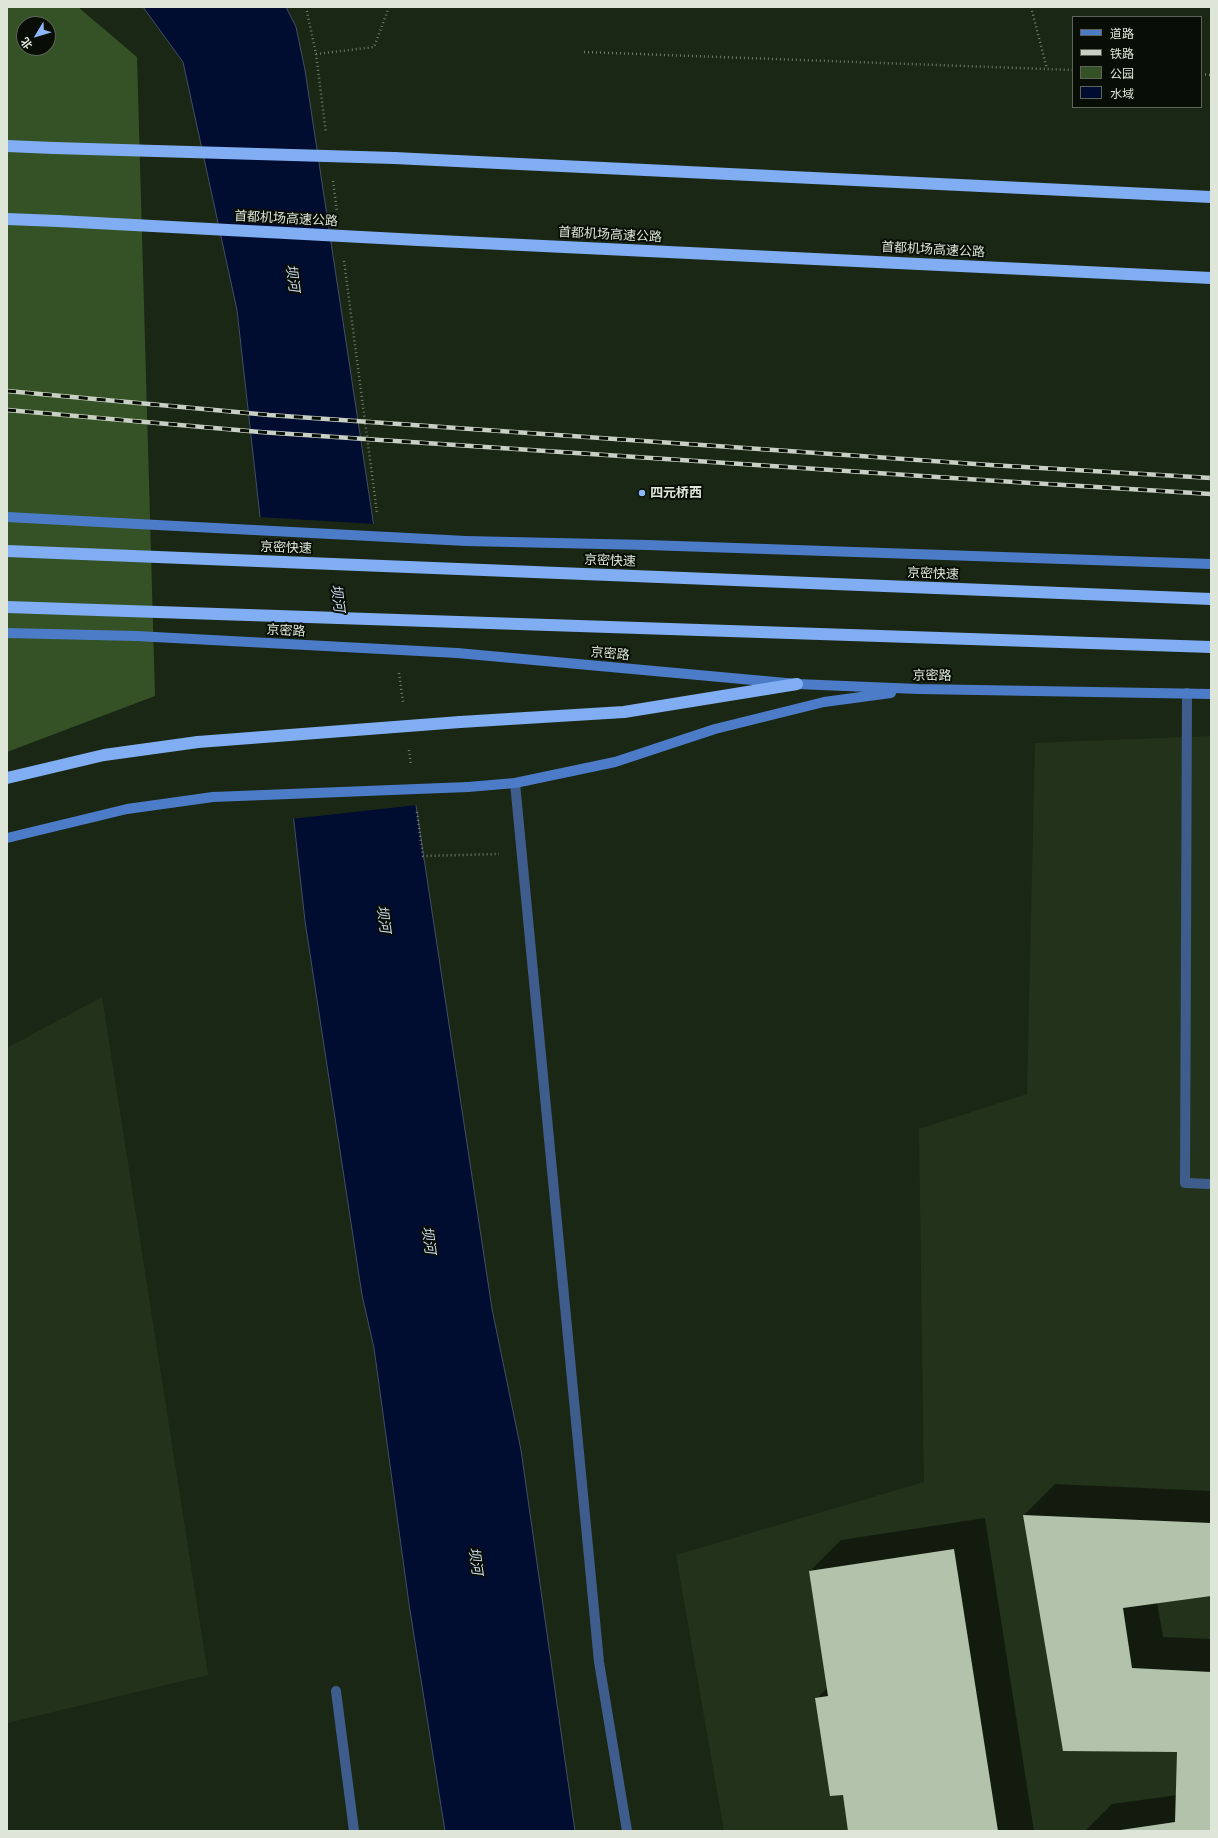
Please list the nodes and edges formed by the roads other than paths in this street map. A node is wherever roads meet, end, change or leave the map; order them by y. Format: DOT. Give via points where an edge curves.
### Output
graph roads {
  1 [pos="7,146"];
  2 [pos="1211,197"];
  3 [pos="7,219"];
  4 [pos="1211,278"];
  5 [pos="7,517"];
  6 [pos="7,551"];
  7 [pos="1211,564"];
  8 [pos="1211,599"];
  9 [pos="7,607"];
  10 [pos="7,633"];
  11 [pos="1211,647"];
  12 [pos="798,684"];
  13 [pos="918,689"];
  14 [pos="1186,693"];
  15 [pos="1211,694"];
  16 [pos="7,778"];
  17 [pos="515,783"];
  18 [pos="7,838"];
  19 [pos="1211,1184"];
  20 [pos="336,1691"];
  21 [pos="354,1831"];
  22 [pos="627,1831"];
  1 -- 2 [label="highway, bridge" via="394,158"];
  3 -- 4 [label="highway, 首都机场高速公路, bridge"];
  5 -- 7 [label="main road, bridge" via="466,541"];
  6 -- 8 [label="highway, 京密快速, bridge"];
  9 -- 11 [label="highway, bridge"];
  10 -- 12 [label="main road, 京密路, bridge" via="136,636 457,653"];
  12 -- 13 [label="main road, 京密路"];
  12 -- 16 [label="highway, bridge" via="624,712 198,742 104,755"];
  13 -- 14 [label="main road, 京密路"];
  13 -- 17 [label="main road" via="824,702 715,729 615,762"];
  14 -- 15 [label="main road, 京密路"];
  14 -- 19 [label="street" via="1185,1184"];
  17 -- 18 [label="main road, bridge" via="213,797 127,809"];
  17 -- 22 [label="street" via="599,1662"];
  20 -- 21 [label="street"];
}
